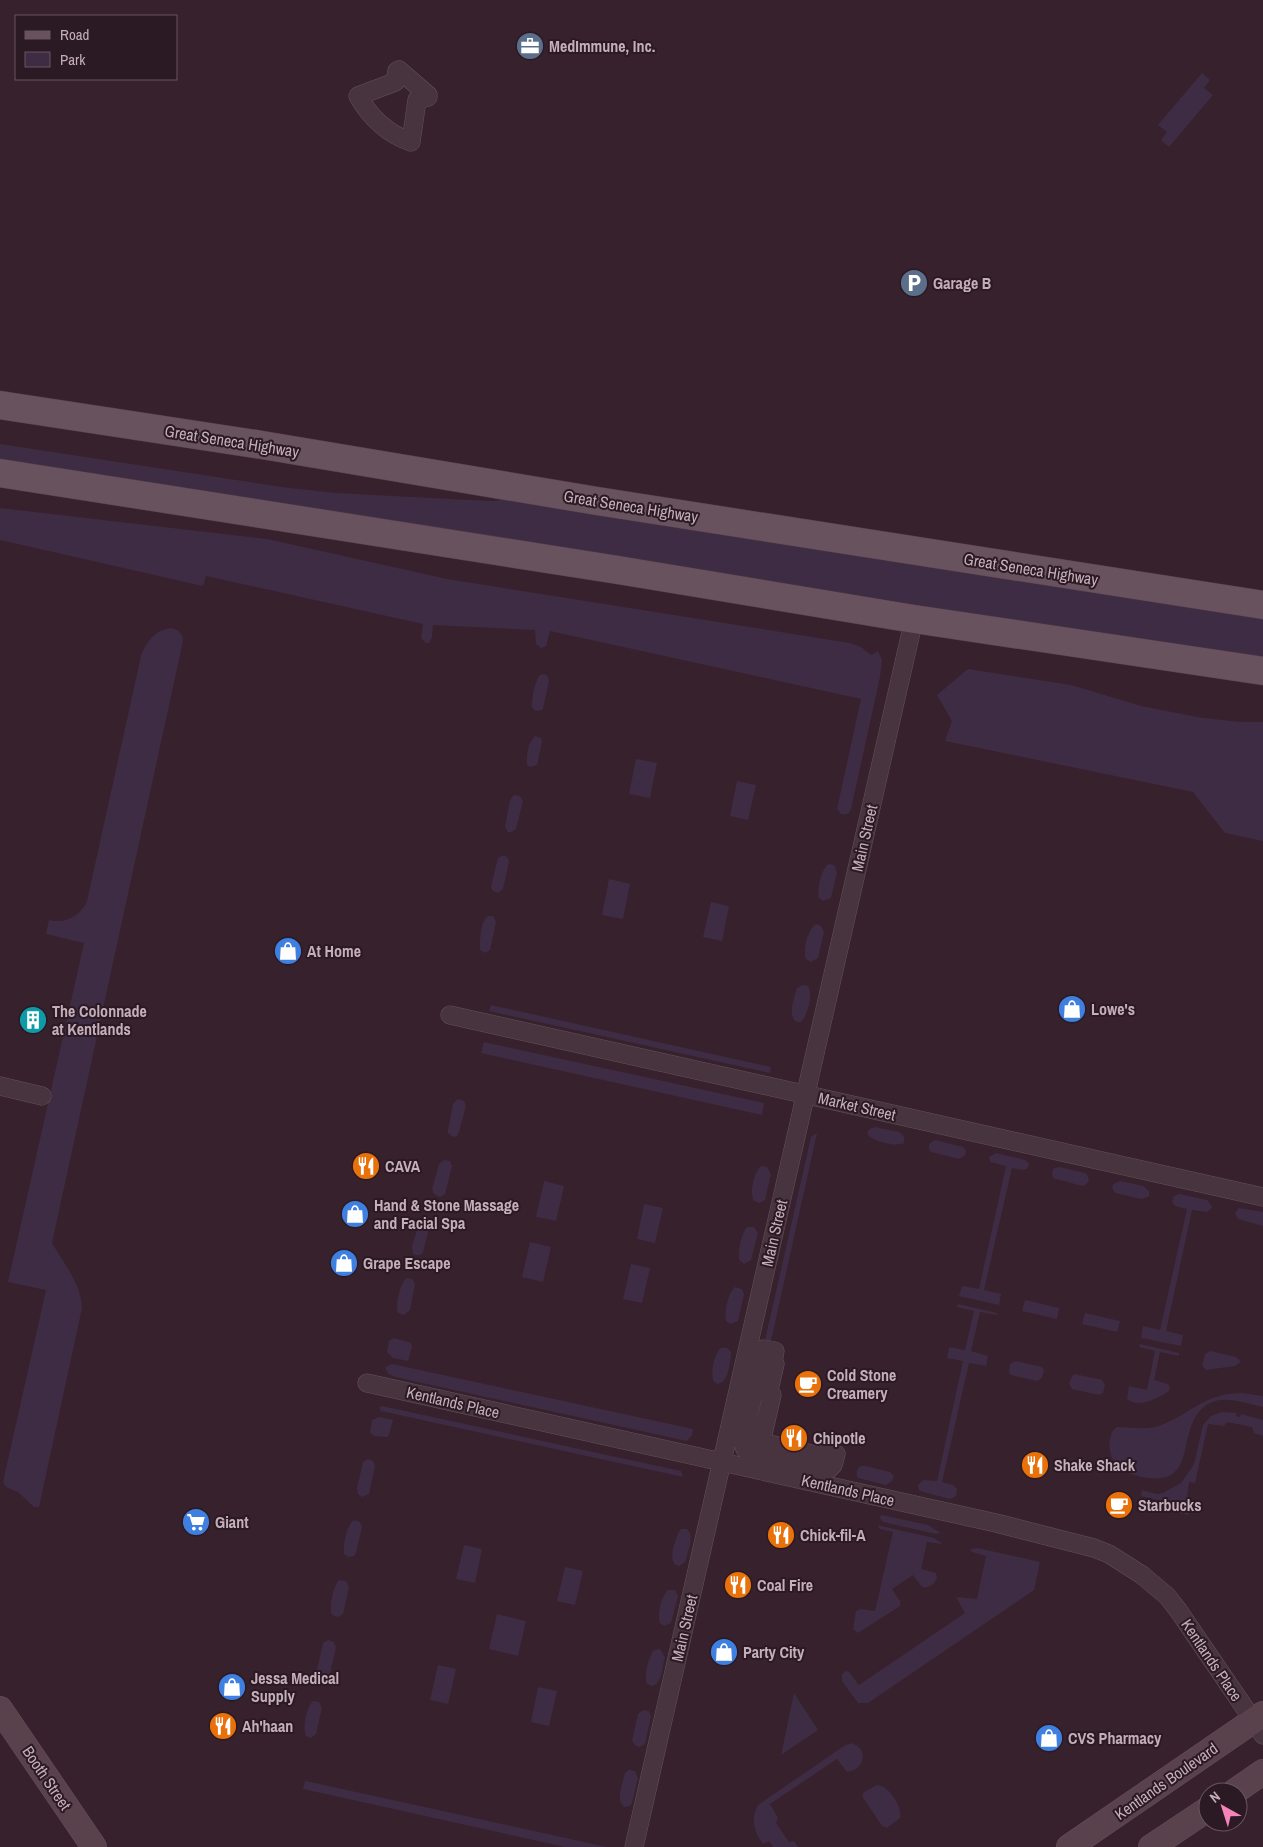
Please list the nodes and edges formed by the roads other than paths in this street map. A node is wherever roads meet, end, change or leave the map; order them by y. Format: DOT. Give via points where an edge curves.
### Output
graph roads {
  1 [pos="2,405"];
  2 [pos="0,473"];
  3 [pos="1263,605"];
  4 [pos="914,619"];
  5 [pos="1263,672"];
  6 [pos="450,1015"];
  7 [pos="0,1086"];
  8 [pos="806,1094"];
  9 [pos="42,1096"];
  10 [pos="1263,1197"];
  11 [pos="367,1383"];
  12 [pos="825,1451"];
  13 [pos="722,1462"];
  14 [pos="0,1709"];
  15 [pos="1260,1723"];
  16 [pos="1263,1772"];
  17 [pos="1248,1782"];
  18 [pos="1198,1816"];
  19 [pos="94,1847"];
  20 [pos="634,1847"];
  21 [pos="1069,1847"];
  22 [pos="1151,1847"];
  1 -- 3 [label="main road, Great Seneca Highway"];
  2 -- 4 [label="main road"];
  4 -- 5 [label="main road"];
  4 -- 8 [label="street, Main Street"];
  6 -- 8 [label="street, Market Street"];
  7 -- 9 [label="street"];
  8 -- 10 [label="street, Market Street"];
  8 -- 13 [label="street, Main Street"];
  11 -- 13 [label="street, Kentlands Place"];
  12 -- 12 [label="street" via="836,1454 832,1466 824,1470 754,1455 744,1448 764,1349 775,1351 772,1363 775,1364 768,1394 772,1395 761,1442 824,1457"];
  13 -- 15 [label="street, Kentlands Place" via="1023,1529 1109,1554 1142,1574 1167,1596"];
  13 -- 20 [label="street, Main Street"];
  14 -- 19 [label="street, Booth Street"];
  15 -- 21 [label="street, Kentlands Boulevard"];
  16 -- 17 [label="street"];
  18 -- 22 [label="street"];
}
